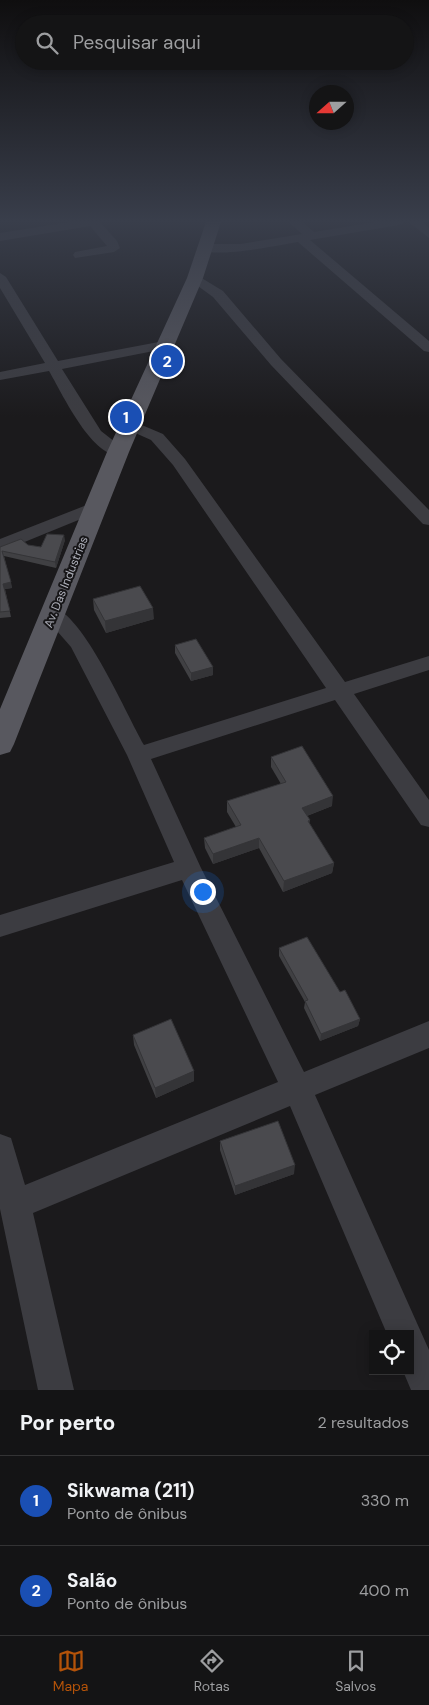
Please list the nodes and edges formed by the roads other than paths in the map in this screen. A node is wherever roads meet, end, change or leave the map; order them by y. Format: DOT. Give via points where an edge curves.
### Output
graph roads {
  1 [pos="6,287"];
  2 [pos="190,287"];
  3 [pos="208,287"];
  4 [pos="361,287"];
  5 [pos="218,294"];
  6 [pos="186,295"];
  7 [pos="164,345"];
  8 [pos="429,348"];
  9 [pos="54,366"];
  10 [pos="0,376"];
  11 [pos="133,418"];
  12 [pos="118,452"];
  13 [pos="97,506"];
  14 [pos="429,520"];
  15 [pos="0,546"];
  16 [pos="53,615"];
  17 [pos="429,663"];
  18 [pos="339,689"];
  19 [pos="0,744"];
  20 [pos="138,755"];
  21 [pos="429,818"];
  22 [pos="189,868"];
  23 [pos="0,926"];
  24 [pos="429,1034"];
  25 [pos="297,1089"];
  26 [pos="0,1149"];
  27 [pos="15,1205"];
  28 [pos="402,1330"];
  29 [pos="414,1356"];
  30 [pos="56,1390"];
  31 [pos="429,1390"];
  1 -- 9 [label="street"];
  2 -- 6 [label="main road, Av. Das Industrias"];
  3 -- 5 [label="street"];
  4 -- 8 [label="street"];
  5 -- 6 [label="street"];
  5 -- 14 [label="street" via="276,362"];
  6 -- 7 [label="main road, Av. Das Industrias"];
  7 -- 9 [label="street"];
  7 -- 11 [label="main road, Av. Das Industrias"];
  9 -- 10 [label="street"];
  9 -- 12 [label="street" via="94,433"];
  11 -- 12 [label="main road, Av. Das Industrias"];
  11 -- 18 [label="street" via="179,462"];
  12 -- 13 [label="main road, Av. Das Industrias"];
  13 -- 15 [label="street"];
  13 -- 16 [label="main road, Av. Das Industrias"];
  16 -- 19 [label="main road, Av. Das Industrias"];
  16 -- 20 [label="street" via="80,645"];
  17 -- 18 [label="street"];
  18 -- 20 [label="street"];
  18 -- 21 [label="street"];
  20 -- 22 [label="street"];
  22 -- 23 [label="street"];
  22 -- 25 [label="street"];
  24 -- 25 [label="street"];
  25 -- 27 [label="street"];
  25 -- 28 [label="street"];
  26 -- 27 [label="street"];
  27 -- 30 [label="street"];
  29 -- 31 [label="street"];
}
